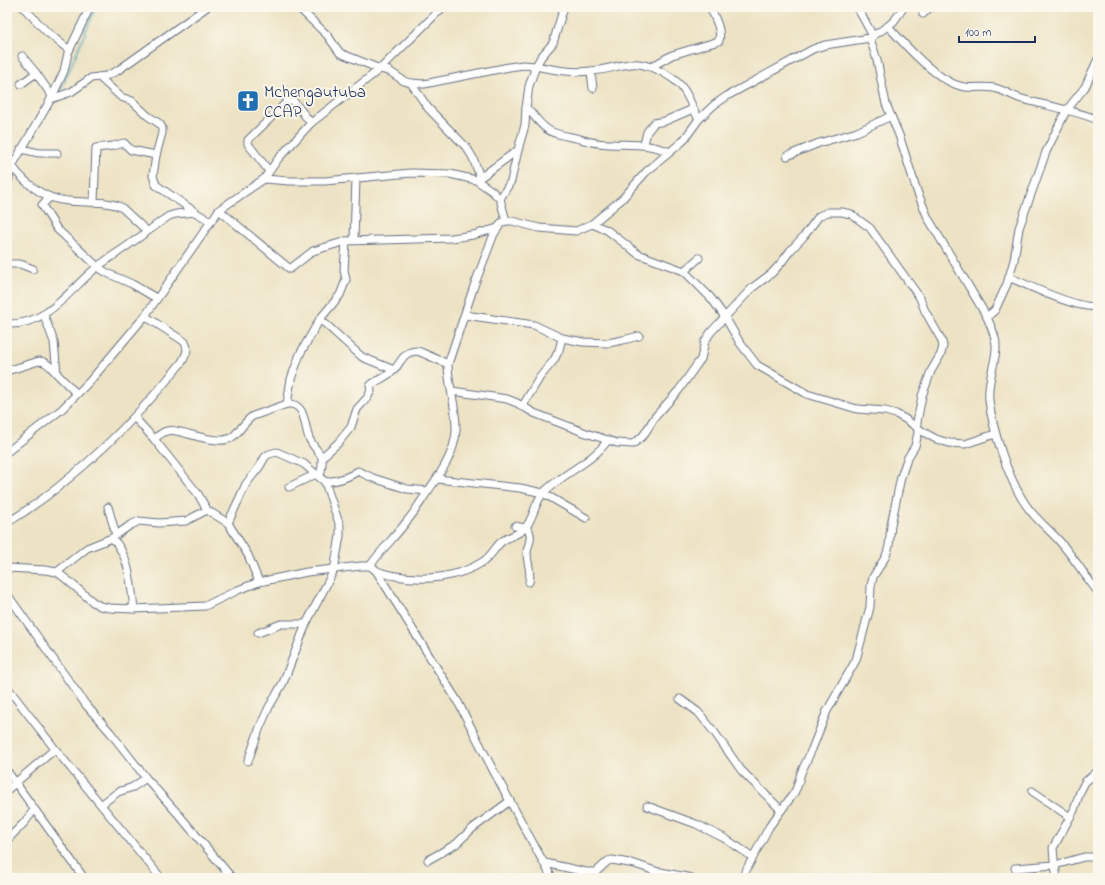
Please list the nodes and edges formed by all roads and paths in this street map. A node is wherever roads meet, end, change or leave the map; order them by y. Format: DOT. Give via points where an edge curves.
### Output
graph roads {
  1 [pos="23,7"];
  2 [pos="90,7"];
  3 [pos="207,7"];
  4 [pos="298,7"];
  5 [pos="443,7"];
  6 [pos="564,7"];
  7 [pos="710,7"];
  8 [pos="857,7"];
  9 [pos="904,7"];
  10 [pos="930,7"];
  11 [pos="923,14"];
  12 [pos="888,26"];
  13 [pos="871,37"];
  14 [pos="70,50"];
  15 [pos="22,56"];
  16 [pos="1098,59"];
  17 [pos="536,66"];
  18 [pos="651,67"];
  19 [pos="380,69"];
  20 [pos="591,72"];
  21 [pos="36,73"];
  22 [pos="99,77"];
  23 [pos="411,83"];
  24 [pos="21,84"];
  25 [pos="593,88"];
  26 [pos="52,98"];
  27 [pos="526,108"];
  28 [pos="693,110"];
  29 [pos="1066,110"];
  30 [pos="891,116"];
  31 [pos="699,119"];
  32 [pos="1098,120"];
  33 [pos="312,123"];
  34 [pos="644,144"];
  35 [pos="20,149"];
  36 [pos="518,150"];
  37 [pos="670,152"];
  38 [pos="57,153"];
  39 [pos="156,155"];
  40 [pos="787,156"];
  41 [pos="7,158"];
  42 [pos="12,166"];
  43 [pos="269,171"];
  44 [pos="356,178"];
  45 [pos="264,179"];
  46 [pos="478,179"];
  47 [pos="7,186"];
  48 [pos="50,197"];
  49 [pos="500,199"];
  50 [pos="94,202"];
  51 [pos="219,210"];
  52 [pos="195,212"];
  53 [pos="506,221"];
  54 [pos="210,222"];
  55 [pos="592,224"];
  56 [pos="498,228"];
  57 [pos="147,232"];
  58 [pos="354,240"];
  59 [pos="346,241"];
  60 [pos="699,258"];
  61 [pos="7,264"];
  62 [pos="98,267"];
  63 [pos="33,268"];
  64 [pos="684,271"];
  65 [pos="1009,277"];
  66 [pos="156,298"];
  67 [pos="1098,306"];
  68 [pos="44,314"];
  69 [pos="465,315"];
  70 [pos="145,316"];
  71 [pos="725,317"];
  72 [pos="987,317"];
  73 [pos="320,318"];
  74 [pos="7,324"];
  75 [pos="639,336"];
  76 [pos="562,338"];
  77 [pos="448,364"];
  78 [pos="394,370"];
  79 [pos="7,371"];
  80 [pos="57,374"];
  81 [pos="452,391"];
  82 [pos="77,394"];
  83 [pos="287,404"];
  84 [pos="522,407"];
  85 [pos="134,417"];
  86 [pos="918,428"];
  87 [pos="995,434"];
  88 [pos="154,439"];
  89 [pos="608,440"];
  90 [pos="7,452"];
  91 [pos="322,457"];
  92 [pos="320,478"];
  93 [pos="437,479"];
  94 [pos="289,487"];
  95 [pos="428,491"];
  96 [pos="543,493"];
  97 [pos="108,507"];
  98 [pos="207,510"];
  99 [pos="586,518"];
  100 [pos="7,523"];
  101 [pos="228,523"];
  102 [pos="515,526"];
  103 [pos="526,528"];
  104 [pos="114,537"];
  105 [pos="7,568"];
  106 [pos="372,568"];
  107 [pos="334,570"];
  108 [pos="57,572"];
  109 [pos="259,582"];
  110 [pos="529,582"];
  111 [pos="1098,592"];
  112 [pos="7,594"];
  113 [pos="134,609"];
  114 [pos="306,624"];
  115 [pos="258,633"];
  116 [pos="7,687"];
  117 [pos="680,699"];
  118 [pos="55,749"];
  119 [pos="248,761"];
  120 [pos="7,771"];
  121 [pos="1098,771"];
  122 [pos="146,778"];
  123 [pos="17,783"];
  124 [pos="7,790"];
  125 [pos="1032,791"];
  126 [pos="510,801"];
  127 [pos="102,804"];
  128 [pos="647,806"];
  129 [pos="34,810"];
  130 [pos="781,810"];
  131 [pos="1070,817"];
  132 [pos="7,840"];
  133 [pos="753,857"];
  134 [pos="1098,857"];
  135 [pos="428,860"];
  136 [pos="545,863"];
  137 [pos="1055,865"];
  138 [pos="1015,868"];
  139 [pos="550,877"];
  140 [pos="84,878"];
  141 [pos="162,878"];
  142 [pos="232,878"];
  143 [pos="692,878"];
  144 [pos="742,878"];
  145 [pos="1057,878"];
  1 -- 14 [label="street" via="47,32"];
  2 -- 14 [label="street"];
  3 -- 22 [label="street" via="123,67 112,74"];
  4 -- 19 [label="street" via="327,35 340,53"];
  5 -- 19 [label="street"];
  6 -- 17 [label="street" via="553,42"];
  7 -- 18 [label="street" via="719,31 719,41 672,55"];
  8 -- 13 [label="street"];
  9 -- 12 [label="street"];
  10 -- 11 [label="street"];
  12 -- 13 [label="street"];
  12 -- 29 [label="street" via="939,75 960,86 994,88 1022,99"];
  13 -- 30 [label="street"];
  13 -- 31 [label="street" via="813,49 727,96"];
  14 -- 26 [label="street"];
  15 -- 21 [label="street"];
  16 -- 29 [label="street" via="1085,87"];
  17 -- 20 [label="street" via="567,72"];
  17 -- 23 [label="street" via="509,67 430,84"];
  17 -- 27 [label="street" via="526,98"];
  18 -- 20 [label="street" via="640,63"];
  18 -- 28 [label="street" via="678,82"];
  19 -- 23 [label="street" via="389,70"];
  19 -- 33 [label="street"];
  20 -- 25 [label="street"];
  21 -- 24 [label="street"];
  21 -- 26 [label="street"];
  22 -- 26 [label="street" via="91,78 71,92"];
  22 -- 39 [label="street" via="121,97 132,101 160,124 162,133"];
  23 -- 46 [label="street" via="428,108 467,148 473,158"];
  26 -- 35 [label="street"];
  27 -- 34 [label="street" via="540,124 555,133 599,144"];
  27 -- 36 [label="street" via="525,126"];
  28 -- 31 [label="street"];
  28 -- 34 [label="street" via="654,123 647,132"];
  29 -- 32 [label="street"];
  29 -- 65 [label="street" via="1046,152 1019,228"];
  30 -- 40 [label="street" via="857,132"];
  30 -- 72 [label="street" via="928,218"];
  31 -- 37 [label="street" via="686,138"];
  33 -- 43 [label="street"];
  33 -- 43 [label="street" via="291,98 248,140 248,144"];
  34 -- 37 [label="street"];
  35 -- 38 [label="street"];
  35 -- 42 [label="street"];
  36 -- 46 [label="street"];
  36 -- 49 [label="street" via="511,180"];
  37 -- 55 [label="street" via="646,172 613,208"];
  39 -- 50 [label="street" via="131,150 124,143 96,148"];
  39 -- 52 [label="street" via="153,176 156,185"];
  41 -- 42 [label="street"];
  42 -- 47 [label="street"];
  42 -- 48 [label="street" via="28,184"];
  43 -- 45 [label="street"];
  44 -- 45 [label="street" via="310,181"];
  44 -- 46 [label="street" via="411,173 450,174"];
  44 -- 58 [label="street"];
  45 -- 51 [label="street"];
  46 -- 49 [label="street"];
  48 -- 50 [label="street" via="56,200"];
  48 -- 62 [label="street" via="42,205 57,229"];
  49 -- 53 [label="street"];
  50 -- 57 [label="street" via="121,207"];
  51 -- 54 [label="street"];
  51 -- 59 [label="street" via="290,269 313,251"];
  52 -- 54 [label="street"];
  52 -- 57 [label="street" via="169,216"];
  53 -- 55 [label="street" via="551,230 576,230"];
  53 -- 56 [label="street"];
  54 -- 66 [label="street"];
  55 -- 64 [label="street" via="606,230 638,254"];
  56 -- 58 [label="street" via="452,238"];
  56 -- 69 [label="street"];
  57 -- 62 [label="street"];
  58 -- 59 [label="street"];
  59 -- 73 [label="street" via="346,280 340,295"];
  60 -- 64 [label="street"];
  61 -- 63 [label="street" via="16,263"];
  62 -- 66 [label="street"];
  62 -- 68 [label="street"];
  64 -- 71 [label="street" via="711,298"];
  65 -- 67 [label="street" via="1078,305 1093,308"];
  65 -- 72 [label="street" via="995,310"];
  66 -- 70 [label="street"];
  68 -- 74 [label="street" via="24,323"];
  68 -- 80 [label="street" via="54,342"];
  69 -- 76 [label="street" via="534,325"];
  69 -- 77 [label="street"];
  70 -- 82 [label="street"];
  70 -- 85 [label="street" via="185,342 187,352 178,367"];
  71 -- 86 [label="street" via="757,365 769,373 812,396 857,409 896,414"];
  71 -- 86 [label="street" via="752,288 772,273 819,216 828,212 851,214 870,228 878,238 920,298 941,339 941,354 931,371 922,396"];
  71 -- 89 [label="street" via="705,341 700,360 655,416 643,436 631,444"];
  72 -- 87 [label="street" via="996,341 988,392"];
  73 -- 78 [label="street" via="362,357"];
  73 -- 83 [label="street" via="295,366"];
  75 -- 76 [label="street" via="600,344"];
  76 -- 84 [label="street" via="554,360 540,377"];
  77 -- 78 [label="street" via="417,351 403,357"];
  77 -- 81 [label="street"];
  78 -- 91 [label="street" via="370,386 371,391 357,410 351,427"];
  79 -- 80 [label="street" via="43,361"];
  80 -- 82 [label="street"];
  81 -- 84 [label="street" via="503,398"];
  81 -- 93 [label="street" via="455,440"];
  82 -- 90 [label="street"];
  83 -- 88 [label="street" via="253,416 228,440 198,437 171,430"];
  83 -- 91 [label="street" via="296,405 303,415 309,439"];
  84 -- 89 [label="street" via="534,414"];
  85 -- 88 [label="street"];
  85 -- 100 [label="street" via="79,469"];
  86 -- 87 [label="street" via="936,439 960,444"];
  86 -- 130 [label="street" via="915,446 901,477 888,550 873,577 870,607 856,659 826,715 794,793"];
  87 -- 111 [label="street" via="1021,498 1060,541"];
  88 -- 98 [label="street" via="198,494"];
  89 -- 96 [label="street" via="594,455"];
  91 -- 92 [label="street"];
  92 -- 94 [label="street"];
  92 -- 95 [label="street" via="335,481 347,478 358,471 407,489"];
  92 -- 101 [label="street" via="304,464 282,453 273,452 267,455 246,484"];
  92 -- 107 [label="street" via="340,526"];
  93 -- 95 [label="street"];
  93 -- 96 [label="street" via="515,487"];
  95 -- 106 [label="street"];
  96 -- 99 [label="street"];
  96 -- 103 [label="street"];
  97 -- 104 [label="street"];
  98 -- 101 [label="street"];
  98 -- 104 [label="street" via="186,521 139,521"];
  101 -- 109 [label="street" via="248,555"];
  102 -- 103 [label="street"];
  103 -- 106 [label="street" via="500,543 485,561 451,576 411,578 395,576"];
  103 -- 110 [label="street" via="530,540 527,554 531,574"];
  104 -- 108 [label="street" via="87,548"];
  104 -- 113 [label="street" via="130,570"];
  105 -- 108 [label="street"];
  106 -- 107 [label="street"];
  106 -- 126 [label="street" via="458,702"];
  107 -- 109 [label="street" via="307,572"];
  107 -- 114 [label="street"];
  108 -- 113 [label="street" via="100,606"];
  109 -- 113 [label="street" via="205,606"];
  112 -- 122 [label="street" via="86,705"];
  114 -- 115 [label="street" via="280,624"];
  114 -- 119 [label="street" via="287,673 260,727"];
  116 -- 118 [label="street"];
  117 -- 130 [label="street" via="698,712 741,770"];
  118 -- 123 [label="street"];
  118 -- 127 [label="street"];
  120 -- 123 [label="street"];
  121 -- 131 [label="street" via="1085,782"];
  122 -- 127 [label="street" via="133,787 118,792"];
  122 -- 142 [label="street"];
  123 -- 124 [label="street"];
  123 -- 129 [label="street"];
  125 -- 131 [label="street"];
  126 -- 135 [label="street" via="456,844"];
  126 -- 136 [label="street"];
  127 -- 141 [label="street"];
  128 -- 133 [label="street" via="696,824"];
  129 -- 132 [label="street"];
  129 -- 140 [label="street"];
  130 -- 133 [label="street"];
  131 -- 137 [label="street" via="1053,848"];
  133 -- 144 [label="street"];
  134 -- 137 [label="street" via="1078,858"];
  136 -- 139 [label="street"];
  136 -- 143 [label="street" via="596,872 612,860 634,864 655,872"];
  137 -- 138 [label="street"];
  137 -- 145 [label="street"];
}
